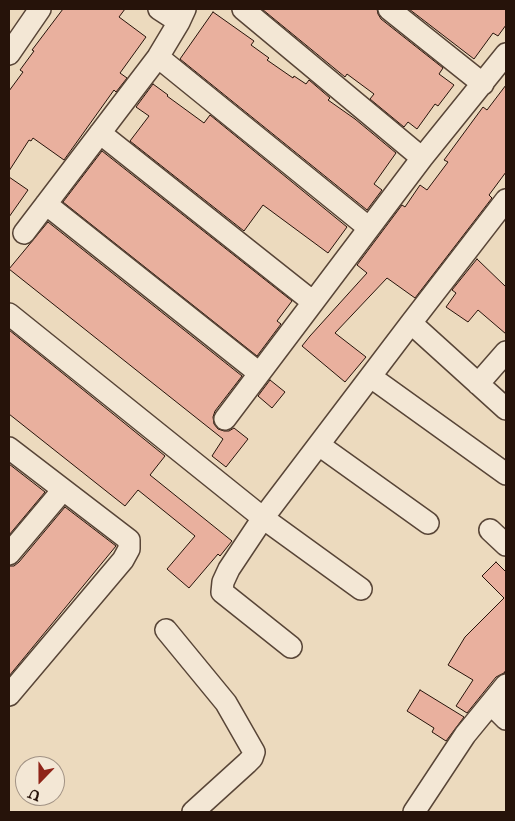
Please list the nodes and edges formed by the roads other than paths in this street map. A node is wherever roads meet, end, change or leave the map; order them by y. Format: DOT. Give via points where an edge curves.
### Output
graph roads {
  1 [pos="40,9"];
  2 [pos="158,9"];
  3 [pos="243,9"];
  4 [pos="390,9"];
  5 [pos="182,15"];
  6 [pos="9,54"];
  7 [pos="506,54"];
  8 [pos="158,57"];
  9 [pos="483,84"];
  10 [pos="100,133"];
  11 [pos="422,158"];
  12 [pos="506,200"];
  13 [pos="46,204"];
  14 [pos="369,228"];
  15 [pos="24,233"];
  16 [pos="313,302"];
  17 [pos="9,314"];
  18 [pos="411,323"];
  19 [pos="506,352"];
  20 [pos="259,373"];
  21 [pos="371,377"];
  22 [pos="478,384"];
  23 [pos="506,409"];
  24 [pos="225,419"];
  25 [pos="319,445"];
  26 [pos="9,448"];
  27 [pos="506,474"];
  28 [pos="62,491"];
  29 [pos="264,518"];
  30 [pos="428,524"];
  31 [pos="490,530"];
  32 [pos="506,545"];
  33 [pos="9,554"];
  34 [pos="361,589"];
  35 [pos="166,630"];
  36 [pos="291,647"];
  37 [pos="506,685"];
  38 [pos="9,695"];
  39 [pos="491,704"];
  40 [pos="506,719"];
  41 [pos="193,812"];
  42 [pos="414,812"];
  1 -- 6 [label="street"];
  2 -- 5 [label="street"];
  3 -- 11 [label="street"];
  4 -- 9 [label="street"];
  5 -- 8 [label="street"];
  7 -- 9 [label="street"];
  8 -- 10 [label="street"];
  8 -- 14 [label="street"];
  9 -- 11 [label="street"];
  10 -- 13 [label="street"];
  10 -- 16 [label="street"];
  11 -- 14 [label="street"];
  12 -- 18 [label="street"];
  13 -- 15 [label="street"];
  13 -- 20 [label="street"];
  14 -- 16 [label="street"];
  16 -- 20 [label="street"];
  17 -- 29 [label="street"];
  18 -- 21 [label="street"];
  18 -- 22 [label="street"];
  19 -- 22 [label="street"];
  20 -- 24 [label="street"];
  21 -- 25 [label="street"];
  21 -- 27 [label="street"];
  22 -- 23 [label="street"];
  25 -- 29 [label="street"];
  25 -- 30 [label="street"];
  26 -- 28 [label="street"];
  28 -- 33 [label="street"];
  28 -- 38 [label="street" via="129,540 129,549"];
  29 -- 34 [label="street"];
  29 -- 36 [label="street" via="229,569 222,592"];
  31 -- 32 [label="street"];
  35 -- 41 [label="street" via="226,703 254,752 247,763"];
  37 -- 39 [label="street"];
  39 -- 40 [label="street"];
  39 -- 42 [label="street" via="465,735"];
}
